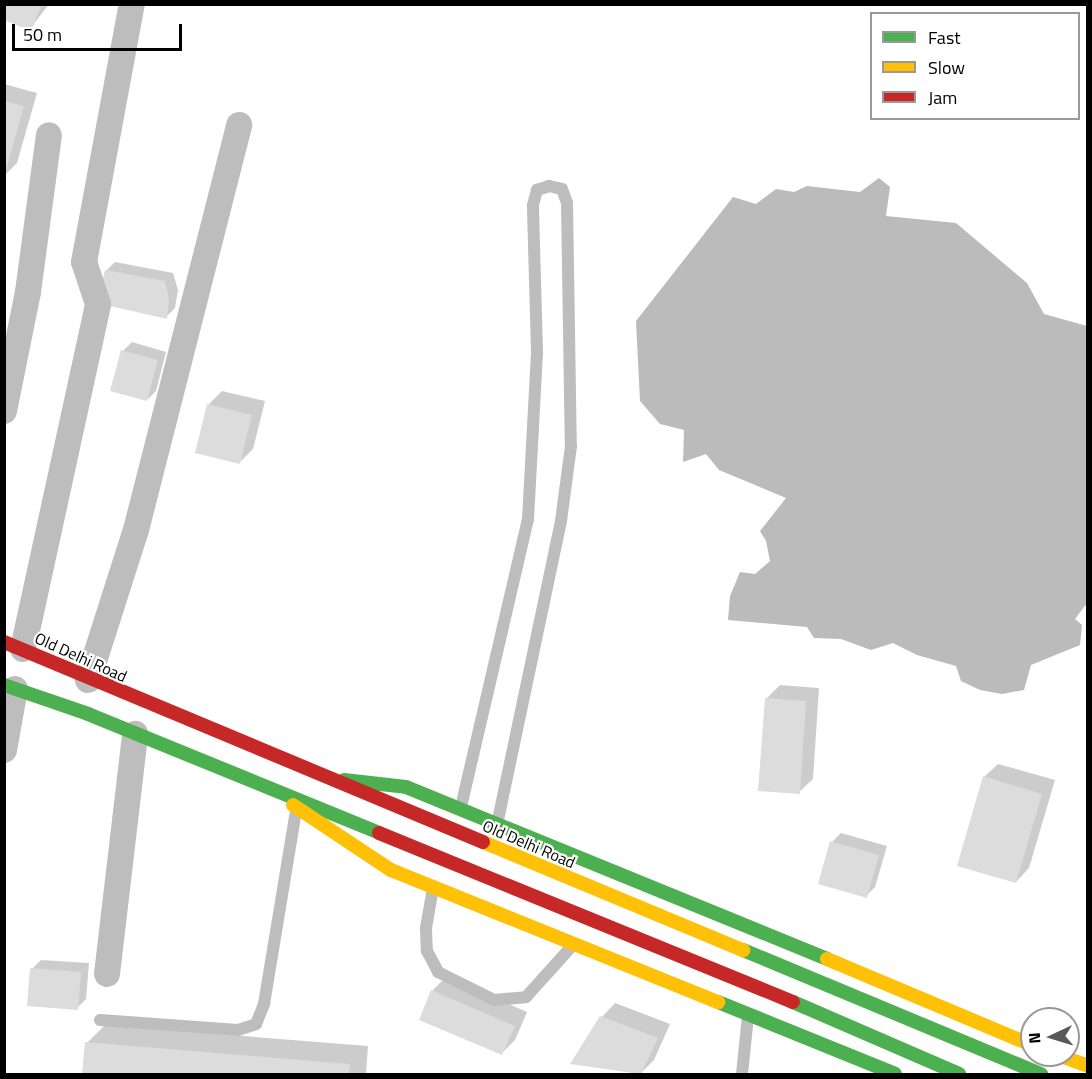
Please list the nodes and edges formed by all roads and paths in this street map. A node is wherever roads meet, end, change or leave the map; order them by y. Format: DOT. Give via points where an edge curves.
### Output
graph roads {
  1 [pos="132,4"];
  2 [pos="239,125"];
  3 [pos="49,135"];
  4 [pos="4,411"];
  5 [pos="14,646"];
  6 [pos="88,680"];
  7 [pos="10,687"];
  8 [pos="135,734"];
  9 [pos="4,750"];
  10 [pos="330,780"];
  11 [pos="266,787"];
  12 [pos="297,808"];
  13 [pos="461,808"];
  14 [pos="498,822"];
  15 [pos="434,886"];
  16 [pos="574,944"];
  17 [pos="107,974"];
  18 [pos="748,1015"];
  19 [pos="100,1020"];
  20 [pos="1020,1040"];
  21 [pos="742,1074"];
  22 [pos="894,1074"];
  23 [pos="959,1074"];
  24 [pos="1041,1074"];
  1 -- 5 [label="street" via="84,262 98,304"];
  2 -- 6 [label="street" via="136,530"];
  3 -- 4 [label="street" via="28,292"];
  5 -- 6 [label="main road, Old Delhi Road"];
  6 -- 10 [label="main road, Old Delhi Road"];
  7 -- 8 [label="main road"];
  7 -- 9 [label="street"];
  8 -- 11 [label="main road"];
  8 -- 17 [label="street"];
  10 -- 13 [label="main road" via="406,787"];
  10 -- 24 [label="main road, Old Delhi Road"];
  11 -- 12 [label="main road"];
  11 -- 23 [label="main road"];
  12 -- 15 [label="main road" via="391,870"];
  12 -- 19 [label="lane" via="264,1004 256,1024 238,1029"];
  13 -- 14 [label="main road"];
  13 -- 14 [label="lane" via="528,519 537,352 533,205 537,190 549,186 562,189 567,203 571,446 561,521"];
  14 -- 20 [label="main road"];
  15 -- 16 [label="main road"];
  15 -- 16 [label="lane" via="426,928 427,951 438,972 495,1000 526,997"];
  16 -- 18 [label="main road"];
  18 -- 21 [label="lane"];
  18 -- 22 [label="main road"];
}
